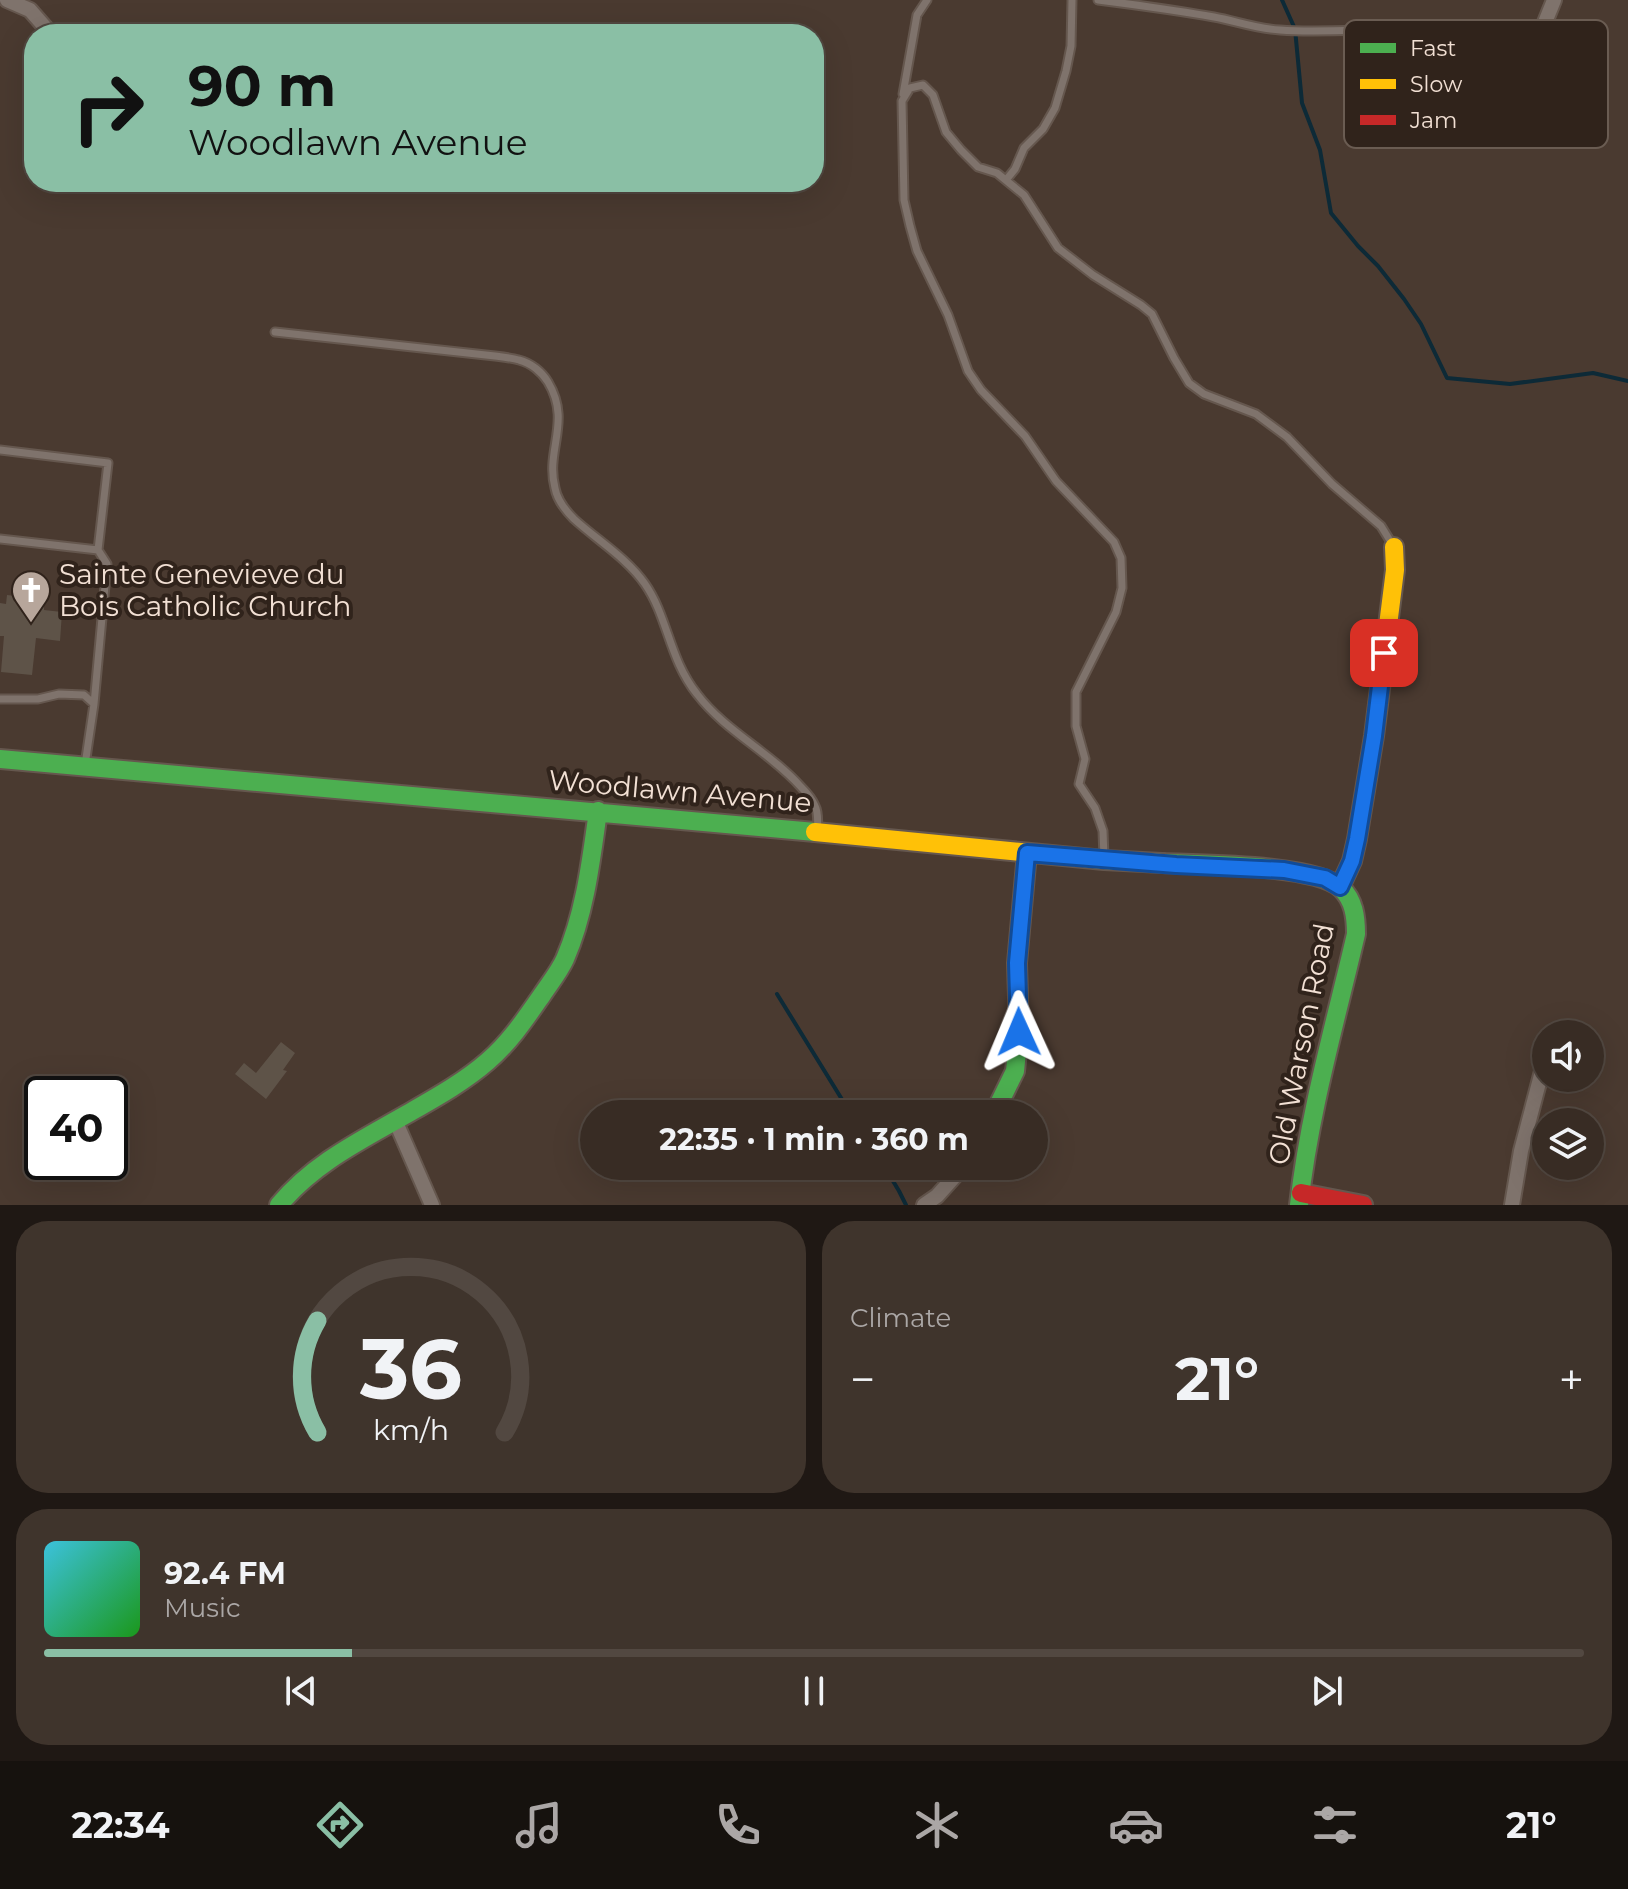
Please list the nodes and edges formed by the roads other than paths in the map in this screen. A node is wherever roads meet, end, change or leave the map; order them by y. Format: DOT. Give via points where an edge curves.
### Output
graph roads {
  1 [pos="7,0"];
  2 [pos="927,0"];
  3 [pos="1072,0"];
  4 [pos="1098,0"];
  5 [pos="1554,0"];
  6 [pos="1547,20"];
  7 [pos="42,24"];
  8 [pos="1344,30"];
  9 [pos="902,101"];
  10 [pos="1006,180"];
  11 [pos="275,332"];
  12 [pos="0,450"];
  13 [pos="0,539"];
  14 [pos="1394,547"];
  15 [pos="98,550"];
  16 [pos="0,699"];
  17 [pos="94,704"];
  18 [pos="0,759"];
  19 [pos="84,767"];
  20 [pos="598,811"];
  21 [pos="818,832"];
  22 [pos="1027,853"];
  23 [pos="1104,860"];
  24 [pos="1344,891"];
  25 [pos="1537,1092"];
  26 [pos="1001,1100"];
  27 [pos="395,1120"];
  28 [pos="951,1180"];
  29 [pos="1300,1199"];
  30 [pos="279,1205"];
  31 [pos="432,1205"];
  32 [pos="924,1205"];
  33 [pos="1363,1205"];
  34 [pos="1512,1205"];
  1 -- 7 [label="street" via="30,10"];
  2 -- 9 [label="lane" via="917,15"];
  3 -- 10 [label="lane" via="1071,46 1055,108"];
  4 -- 8 [label="lane" via="1254,27"];
  5 -- 6 [label="street"];
  9 -- 10 [label="lane" via="910,88 923,85 961,150 978,167"];
  9 -- 23 [label="lane" via="904,200 910,226 968,371 1056,481 1114,542 1121,558 1116,612 1076,692 1076,726 1085,759 1079,784 1103,831"];
  10 -- 14 [label="lane" via="1024,195 1058,248 1152,314 1189,383 1256,414 1287,437 1381,526"];
  11 -- 21 [label="lane" via="521,360 544,376 559,413 553,473 558,499 646,585 674,656 697,694 791,775 816,807"];
  12 -- 15 [label="lane" via="108,463"];
  13 -- 15 [label="lane"];
  14 -- 24 [label="street" via="1374,736"];
  15 -- 17 [label="lane" via="107,564"];
  16 -- 17 [label="lane" via="84,695"];
  17 -- 19 [label="lane"];
  18 -- 19 [label="street, Woodlawn Avenue"];
  19 -- 20 [label="street, Woodlawn Avenue"];
  20 -- 21 [label="street, Woodlawn Avenue"];
  20 -- 27 [label="street" via="588,887 567,956 553,979 518,1032 471,1075"];
  21 -- 22 [label="street, Woodlawn Avenue"];
  22 -- 23 [label="street, Woodlawn Avenue"];
  22 -- 26 [label="street" via="1015,1071"];
  23 -- 24 [label="street, Woodlawn Avenue" via="1284,870 1325,878"];
  24 -- 29 [label="street, Old Warson Road" via="1356,918 1356,934 1313,1118"];
  25 -- 34 [label="street"];
  27 -- 30 [label="street" via="311,1171"];
  27 -- 31 [label="street"];
  28 -- 32 [label="street"];
  29 -- 33 [label="street"];
}
